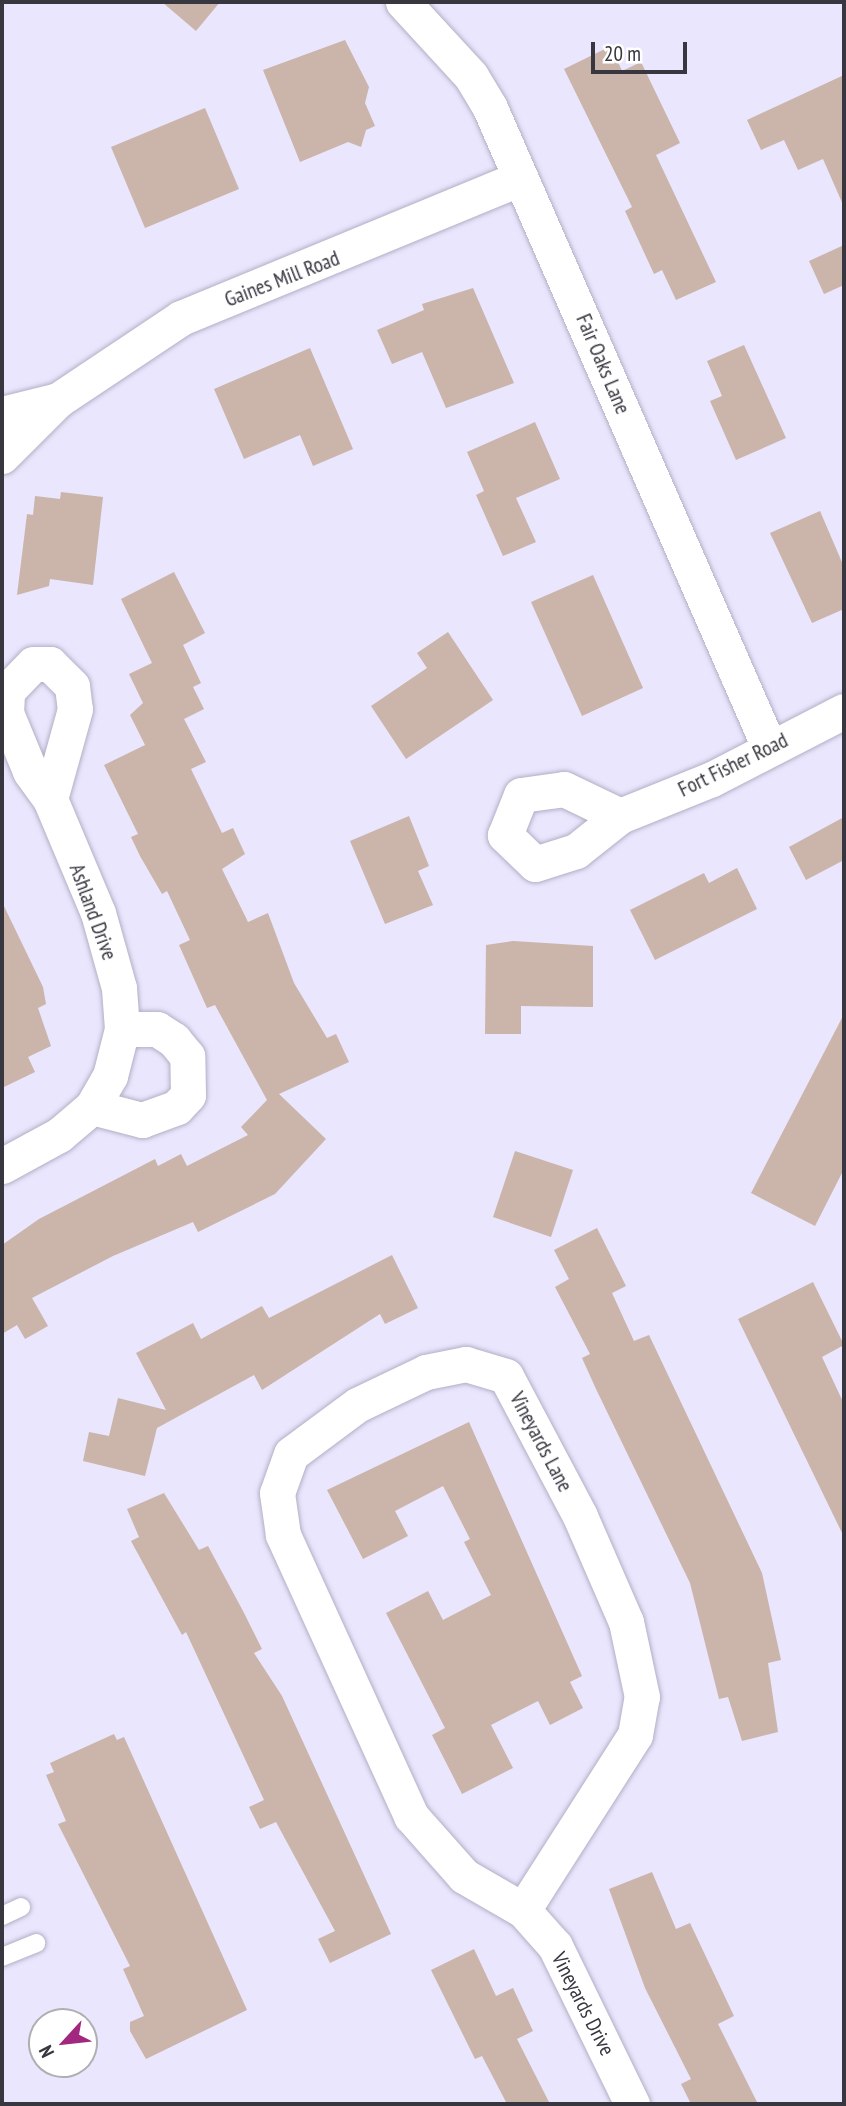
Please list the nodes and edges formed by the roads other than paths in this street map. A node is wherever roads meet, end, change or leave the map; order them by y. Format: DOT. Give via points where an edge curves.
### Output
graph roads {
  1 [pos="403,2"];
  2 [pos="518,180"];
  3 [pos="58,400"];
  4 [pos="2,414"];
  5 [pos="2,456"];
  6 [pos="844,711"];
  7 [pos="769,747"];
  8 [pos="50,799"];
  9 [pos="620,816"];
  10 [pos="122,1029"];
  11 [pos="92,1107"];
  12 [pos="2,1166"];
  13 [pos="21,1908"];
  14 [pos="523,1910"];
  15 [pos="2,1916"];
  16 [pos="36,1943"];
  17 [pos="2,1957"];
  18 [pos="632,2104"];
  1 -- 2 [label="street, Fair Oaks Lane" via="471,76"];
  2 -- 3 [label="street, Gaines Mill Road" via="181,318"];
  2 -- 7 [label="street, Fair Oaks Lane" via="559,257"];
  3 -- 4 [label="street, Gaines Mill Road"];
  3 -- 5 [label="street, Gaines Mill Road"];
  6 -- 7 [label="street, Fort Fisher Road"];
  7 -- 9 [label="street, Fort Fisher Road" via="712,779"];
  8 -- 10 [label="street, Ashland Drive" via="98,914 119,988"];
  10 -- 11 [label="street, Ashland Drive" via="110,1076"];
  10 -- 11 [label="street" via="157,1029 174,1040 187,1056 188,1095 177,1107 142,1120"];
  11 -- 12 [label="street, Ashland Drive" via="59,1135"];
  13 -- 15 [label="lane"];
  14 -- 14 [label="street, Vineyards Lane" via="464,1876 411,1816 283,1535 277,1493 291,1454 357,1405 426,1372 466,1364 506,1376 580,1516 626,1622 642,1697 635,1735"];
  14 -- 18 [label="street, Vineyards Drive" via="575,1979"];
  16 -- 17 [label="lane"];
}
